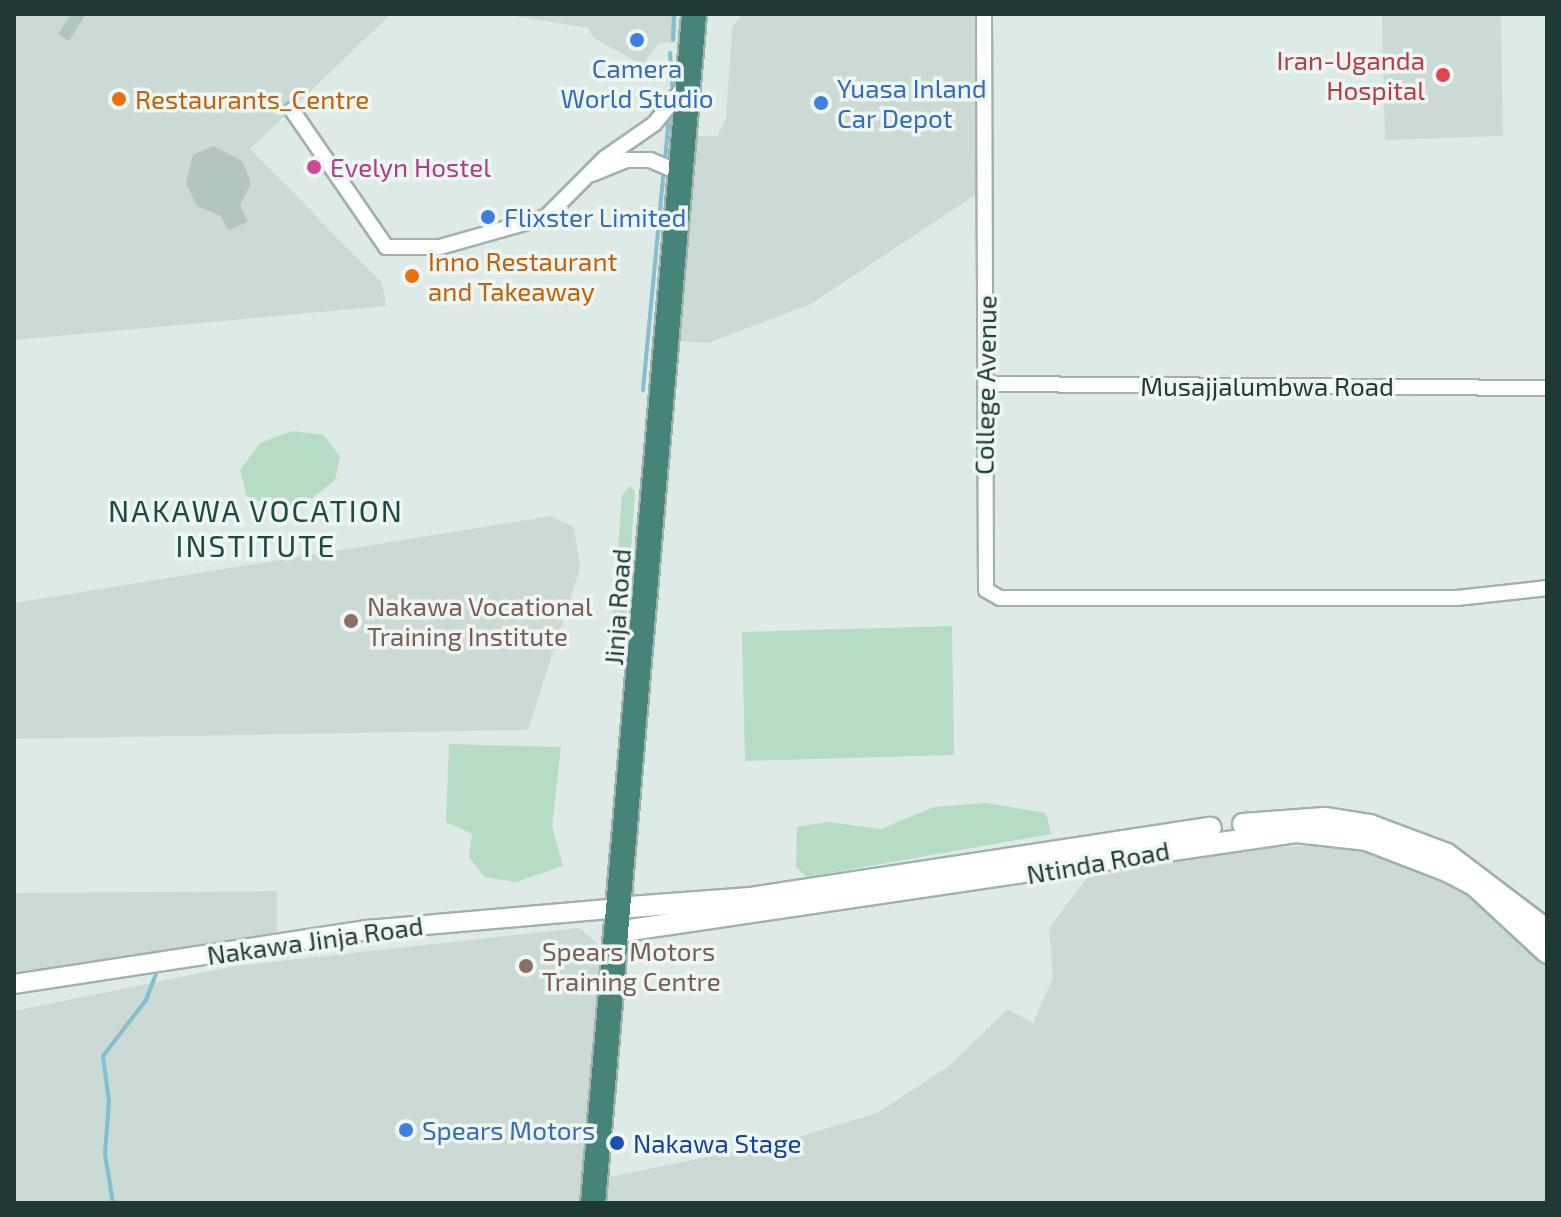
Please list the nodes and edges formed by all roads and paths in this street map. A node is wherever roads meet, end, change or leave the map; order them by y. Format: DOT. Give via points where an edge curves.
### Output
graph roads {
  1 [pos="694,14"];
  2 [pos="984,14"];
  3 [pos="688,83"];
  4 [pos="292,110"];
  5 [pos="681,173"];
  6 [pos="592,175"];
  7 [pos="987,384"];
  8 [pos="1547,388"];
  9 [pos="1547,588"];
  10 [pos="616,920"];
  11 [pos="1547,930"];
  12 [pos="1547,953"];
  13 [pos="14,984"];
  14 [pos="593,1203"];
  1 -- 3 [label="highway, Jinja Road"];
  2 -- 7 [label="street, College Avenue"];
  3 -- 5 [label="highway, Jinja Road"];
  3 -- 6 [label="street" via="654,124 605,158"];
  4 -- 6 [label="street" via="386,247 440,247 522,228 546,217"];
  5 -- 6 [label="street" via="650,160 627,160"];
  5 -- 10 [label="highway, Jinja Road"];
  7 -- 8 [label="street, Musajjalumbwa Road"];
  7 -- 9 [label="street, College Avenue" via="986,590 1000,598 1457,598"];
  10 -- 11 [label="main road, Ntinda Road" via="1193,830 1325,818 1370,825 1447,854"];
  10 -- 12 [label="main road, Ntinda Road" via="1296,832 1366,840 1447,871 1475,886"];
  10 -- 13 [label="street, Nakawa Jinja Road" via="368,930"];
  10 -- 14 [label="highway, Jinja Road"];
}
